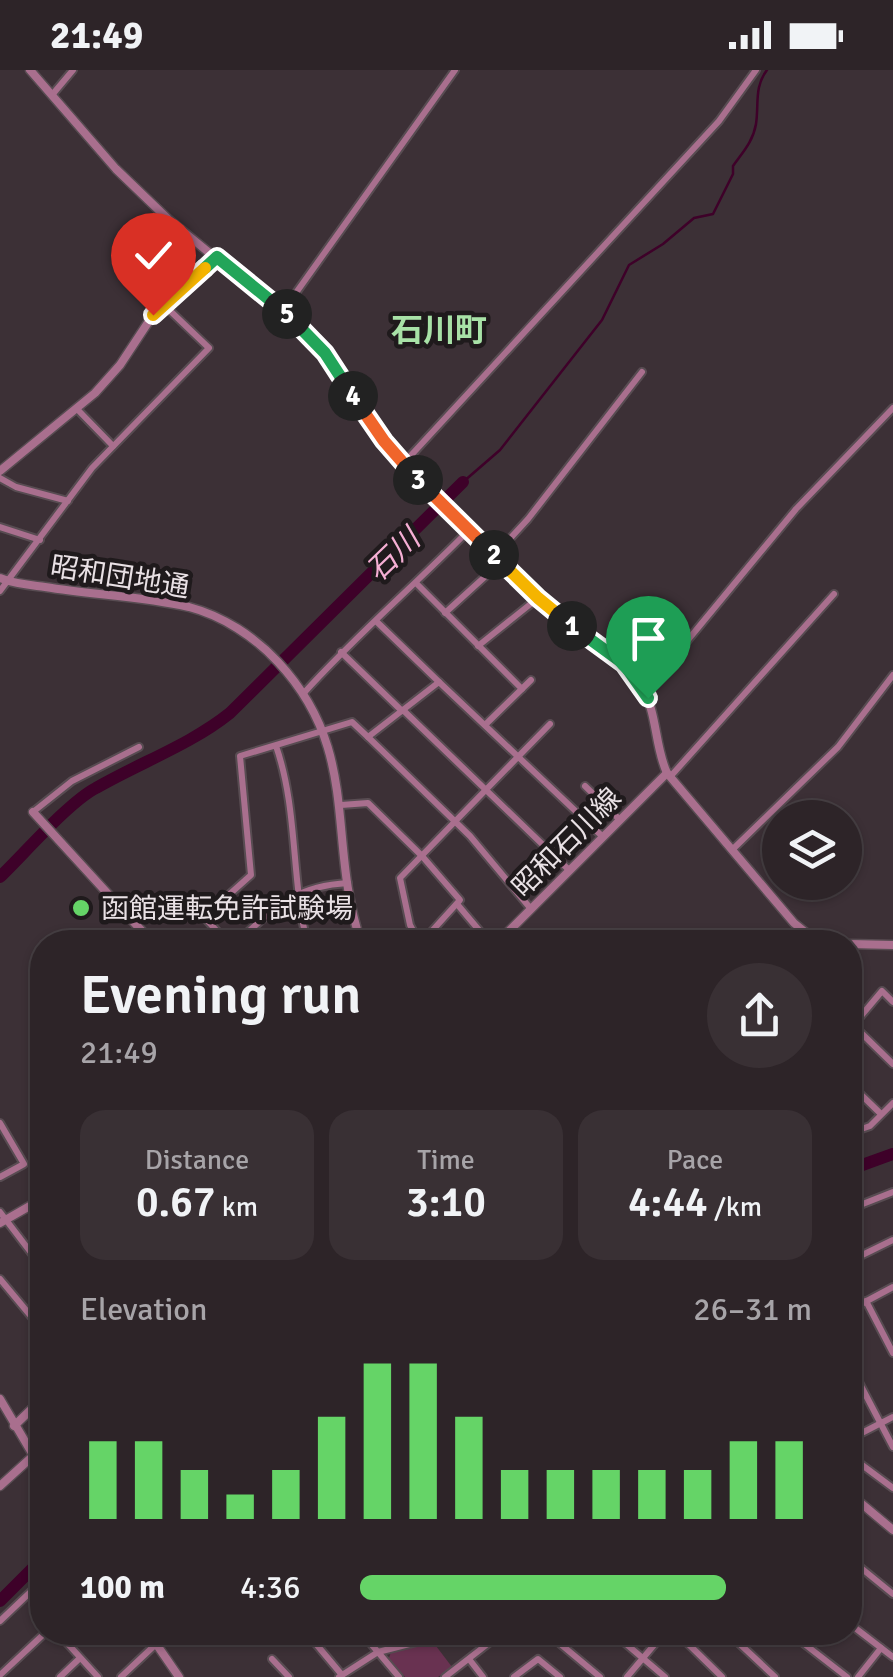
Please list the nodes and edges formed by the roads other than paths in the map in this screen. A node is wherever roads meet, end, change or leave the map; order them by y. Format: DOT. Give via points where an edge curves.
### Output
graph roads {
  1 [pos="30,70"];
  2 [pos="73,70"];
  3 [pos="455,70"];
  4 [pos="756,70"];
  5 [pos="52,95"];
  6 [pos="217,257"];
  7 [pos="164,305"];
  8 [pos="283,311"];
  9 [pos="642,372"];
  10 [pos="893,408"];
  11 [pos="77,409"];
  12 [pos="113,446"];
  13 [pos="402,464"];
  14 [pos="0,474"];
  15 [pos="68,502"];
  16 [pos="0,527"];
  17 [pos="468,530"];
  18 [pos="40,540"];
  19 [pos="498,559"];
  20 [pos="4,580"];
  21 [pos="416,584"];
  22 [pos="0,590"];
  23 [pos="834,594"];
  24 [pos="538,598"];
  25 [pos="445,613"];
  26 [pos="376,621"];
  27 [pos="478,646"];
  28 [pos="341,652"];
  29 [pos="893,674"];
  30 [pos="531,680"];
  31 [pos="439,682"];
  32 [pos="522,690"];
  33 [pos="645,692"];
  34 [pos="303,694"];
  35 [pos="402,710"];
  36 [pos="485,724"];
  37 [pos="550,724"];
  38 [pos="324,732"];
  39 [pos="368,737"];
  40 [pos="276,746"];
  41 [pos="139,747"];
  42 [pos="518,756"];
  43 [pos="668,775"];
  44 [pos="585,786"];
  45 [pos="486,789"];
  46 [pos="341,806"];
  47 [pos="32,812"];
  48 [pos="620,820"];
  49 [pos="455,822"];
  50 [pos="603,837"];
  51 [pos="732,850"];
  52 [pos="422,856"];
  53 [pos="569,870"];
  54 [pos="348,883"];
  55 [pos="297,894"];
  56 [pos="457,904"];
  57 [pos="531,909"];
  58 [pos="141,930"];
  59 [pos="215,930"];
  60 [pos="250,930"];
  61 [pos="304,930"];
  62 [pos="358,930"];
  63 [pos="413,930"];
  64 [pos="432,930"];
  65 [pos="479,930"];
  66 [pos="510,930"];
  67 [pos="802,930"];
  68 [pos="862,944"];
  69 [pos="893,945"];
  70 [pos="893,1002"];
  71 [pos="862,1015"];
  72 [pos="862,1036"];
  73 [pos="893,1064"];
  74 [pos="862,1096"];
  75 [pos="893,1103"];
  76 [pos="882,1115"];
  77 [pos="0,1123"];
  78 [pos="862,1129"];
  79 [pos="0,1177"];
  80 [pos="893,1192"];
  81 [pos="30,1204"];
  82 [pos="862,1204"];
  83 [pos="1,1218"];
  84 [pos="893,1240"];
  85 [pos="30,1249"];
  86 [pos="862,1255"];
  87 [pos="0,1279"];
  88 [pos="893,1287"];
  89 [pos="866,1302"];
  90 [pos="862,1304"];
  91 [pos="30,1315"];
  92 [pos="893,1353"];
  93 [pos="862,1388"];
  94 [pos="0,1400"];
  95 [pos="30,1411"];
  96 [pos="893,1417"];
  97 [pos="880,1423"];
  98 [pos="14,1426"];
  99 [pos="862,1433"];
  100 [pos="893,1446"];
  101 [pos="30,1451"];
  102 [pos="30,1459"];
  103 [pos="862,1465"];
  104 [pos="0,1486"];
  105 [pos="893,1488"];
  106 [pos="862,1504"];
  107 [pos="893,1530"];
  108 [pos="862,1569"];
  109 [pos="30,1592"];
  110 [pos="893,1594"];
  111 [pos="0,1622"];
  112 [pos="862,1633"];
  113 [pos="32,1645"];
  114 [pos="68,1645"];
  115 [pos="155,1645"];
  116 [pos="157,1645"];
  117 [pos="316,1645"];
  118 [pos="372,1645"];
  119 [pos="405,1645"];
  120 [pos="487,1645"];
  121 [pos="562,1645"];
  122 [pos="628,1645"];
  123 [pos="654,1645"];
  124 [pos="689,1645"];
  125 [pos="740,1645"];
  126 [pos="806,1645"];
  127 [pos="881,1648"];
  128 [pos="378,1652"];
  129 [pos="893,1657"];
  130 [pos="80,1658"];
  131 [pos="272,1658"];
  132 [pos="643,1658"];
  133 [pos="469,1659"];
  134 [pos="0,1676"];
  135 [pos="340,1676"];
  136 [pos="771,1676"];
  137 [pos="60,1677"];
  138 [pos="98,1677"];
  139 [pos="120,1677"];
  140 [pos="179,1677"];
  141 [pos="288,1677"];
  142 [pos="399,1677"];
  143 [pos="446,1677"];
  144 [pos="483,1677"];
  145 [pos="514,1677"];
  146 [pos="560,1677"];
  147 [pos="600,1677"];
  148 [pos="628,1677"];
  149 [pos="665,1677"];
  150 [pos="722,1677"];
  151 [pos="847,1677"];
  152 [pos="858,1677"];
  1 -- 5 [label="street"];
  2 -- 5 [label="street"];
  3 -- 8 [label="street"];
  4 -- 13 [label="street" via="719,122"];
  5 -- 6 [label="street" via="116,169"];
  6 -- 7 [label="street"];
  6 -- 8 [label="street"];
  7 -- 11 [label="street"];
  7 -- 12 [label="street" via="209,348"];
  8 -- 13 [label="street" via="325,353"];
  9 -- 19 [label="street"];
  10 -- 33 [label="street" via="796,509"];
  11 -- 12 [label="street"];
  11 -- 14 [label="street"];
  12 -- 15 [label="street"];
  13 -- 17 [label="street"];
  14 -- 15 [label="street" via="16,487"];
  15 -- 18 [label="street"];
  16 -- 18 [label="street"];
  17 -- 19 [label="street"];
  17 -- 21 [label="street"];
  18 -- 20 [label="street"];
  19 -- 24 [label="street"];
  19 -- 25 [label="street"];
  20 -- 22 [label="street"];
  20 -- 34 [label="street, 昭和団地通" via="194,608 250,635"];
  21 -- 25 [label="street"];
  21 -- 26 [label="street"];
  23 -- 43 [label="street"];
  24 -- 27 [label="street"];
  24 -- 33 [label="street" via="624,664"];
  25 -- 27 [label="street"];
  26 -- 28 [label="street"];
  26 -- 31 [label="street"];
  27 -- 32 [label="street"];
  28 -- 34 [label="street"];
  28 -- 35 [label="street"];
  29 -- 51 [label="street" via="838,747"];
  30 -- 32 [label="street"];
  31 -- 35 [label="street"];
  31 -- 36 [label="street"];
  32 -- 36 [label="street"];
  33 -- 43 [label="street"];
  34 -- 38 [label="street, 昭和団地通"];
  35 -- 39 [label="street"];
  35 -- 45 [label="street"];
  36 -- 42 [label="street"];
  37 -- 42 [label="street"];
  38 -- 39 [label="street" via="352,722"];
  38 -- 40 [label="street"];
  38 -- 46 [label="street, 昭和団地通"];
  39 -- 49 [label="street"];
  40 -- 55 [label="street"];
  40 -- 59 [label="street" via="240,756 251,875 204,917"];
  41 -- 47 [label="street" via="72,781"];
  42 -- 45 [label="street"];
  42 -- 50 [label="street"];
  43 -- 48 [label="street, 昭和石川線"];
  43 -- 51 [label="street"];
  44 -- 48 [label="street"];
  45 -- 49 [label="street"];
  45 -- 53 [label="street"];
  46 -- 52 [label="street" via="368,803"];
  46 -- 54 [label="street, 昭和団地通"];
  47 -- 58 [label="street"];
  48 -- 50 [label="street, 昭和石川線"];
  49 -- 52 [label="street"];
  49 -- 57 [label="street"];
  50 -- 53 [label="street, 昭和石川線"];
  51 -- 67 [label="street"];
  52 -- 56 [label="street"];
  52 -- 63 [label="street" via="400,878"];
  53 -- 57 [label="street, 昭和石川線"];
  54 -- 55 [label="street"];
  54 -- 62 [label="street, 昭和団地通"];
  55 -- 60 [label="street"];
  55 -- 61 [label="street"];
  56 -- 64 [label="street"];
  56 -- 65 [label="street"];
  57 -- 66 [label="street, 昭和石川線"];
  68 -- 69 [label="street"];
  70 -- 71 [label="street" via="882,991"];
  72 -- 73 [label="street"];
  74 -- 76 [label="street"];
  75 -- 76 [label="street"];
  76 -- 78 [label="street"];
  77 -- 79 [label="street" via="24,1164"];
  80 -- 82 [label="street"];
  81 -- 83 [label="street"];
  83 -- 85 [label="street"];
  84 -- 86 [label="street"];
  87 -- 91 [label="street"];
  88 -- 89 [label="street"];
  89 -- 90 [label="street"];
  89 -- 92 [label="street"];
  93 -- 97 [label="street"];
  94 -- 98 [label="street"];
  95 -- 98 [label="street"];
  96 -- 97 [label="street"];
  97 -- 99 [label="street"];
  97 -- 100 [label="street"];
  98 -- 101 [label="street"];
  102 -- 104 [label="street"];
  103 -- 105 [label="street"];
  106 -- 107 [label="street"];
  108 -- 110 [label="street"];
  109 -- 111 [label="street"];
  112 -- 127 [label="street"];
  113 -- 134 [label="street"];
  114 -- 130 [label="street"];
  115 -- 139 [label="street"];
  116 -- 140 [label="street"];
  117 -- 135 [label="street"];
  118 -- 128 [label="street"];
  119 -- 128 [label="street"];
  120 -- 133 [label="street"];
  121 -- 147 [label="street"];
  122 -- 132 [label="street"];
  123 -- 132 [label="street"];
  124 -- 150 [label="street"];
  125 -- 136 [label="street"];
  126 -- 151 [label="street"];
  127 -- 129 [label="street"];
  127 -- 152 [label="street"];
  128 -- 135 [label="street"];
  128 -- 142 [label="street"];
  130 -- 137 [label="street"];
  130 -- 138 [label="street"];
  131 -- 141 [label="street"];
  132 -- 148 [label="street"];
  132 -- 149 [label="street"];
  133 -- 143 [label="street"];
  133 -- 144 [label="street"];
  145 -- 146 [label="street" via="538,1659"];
}
